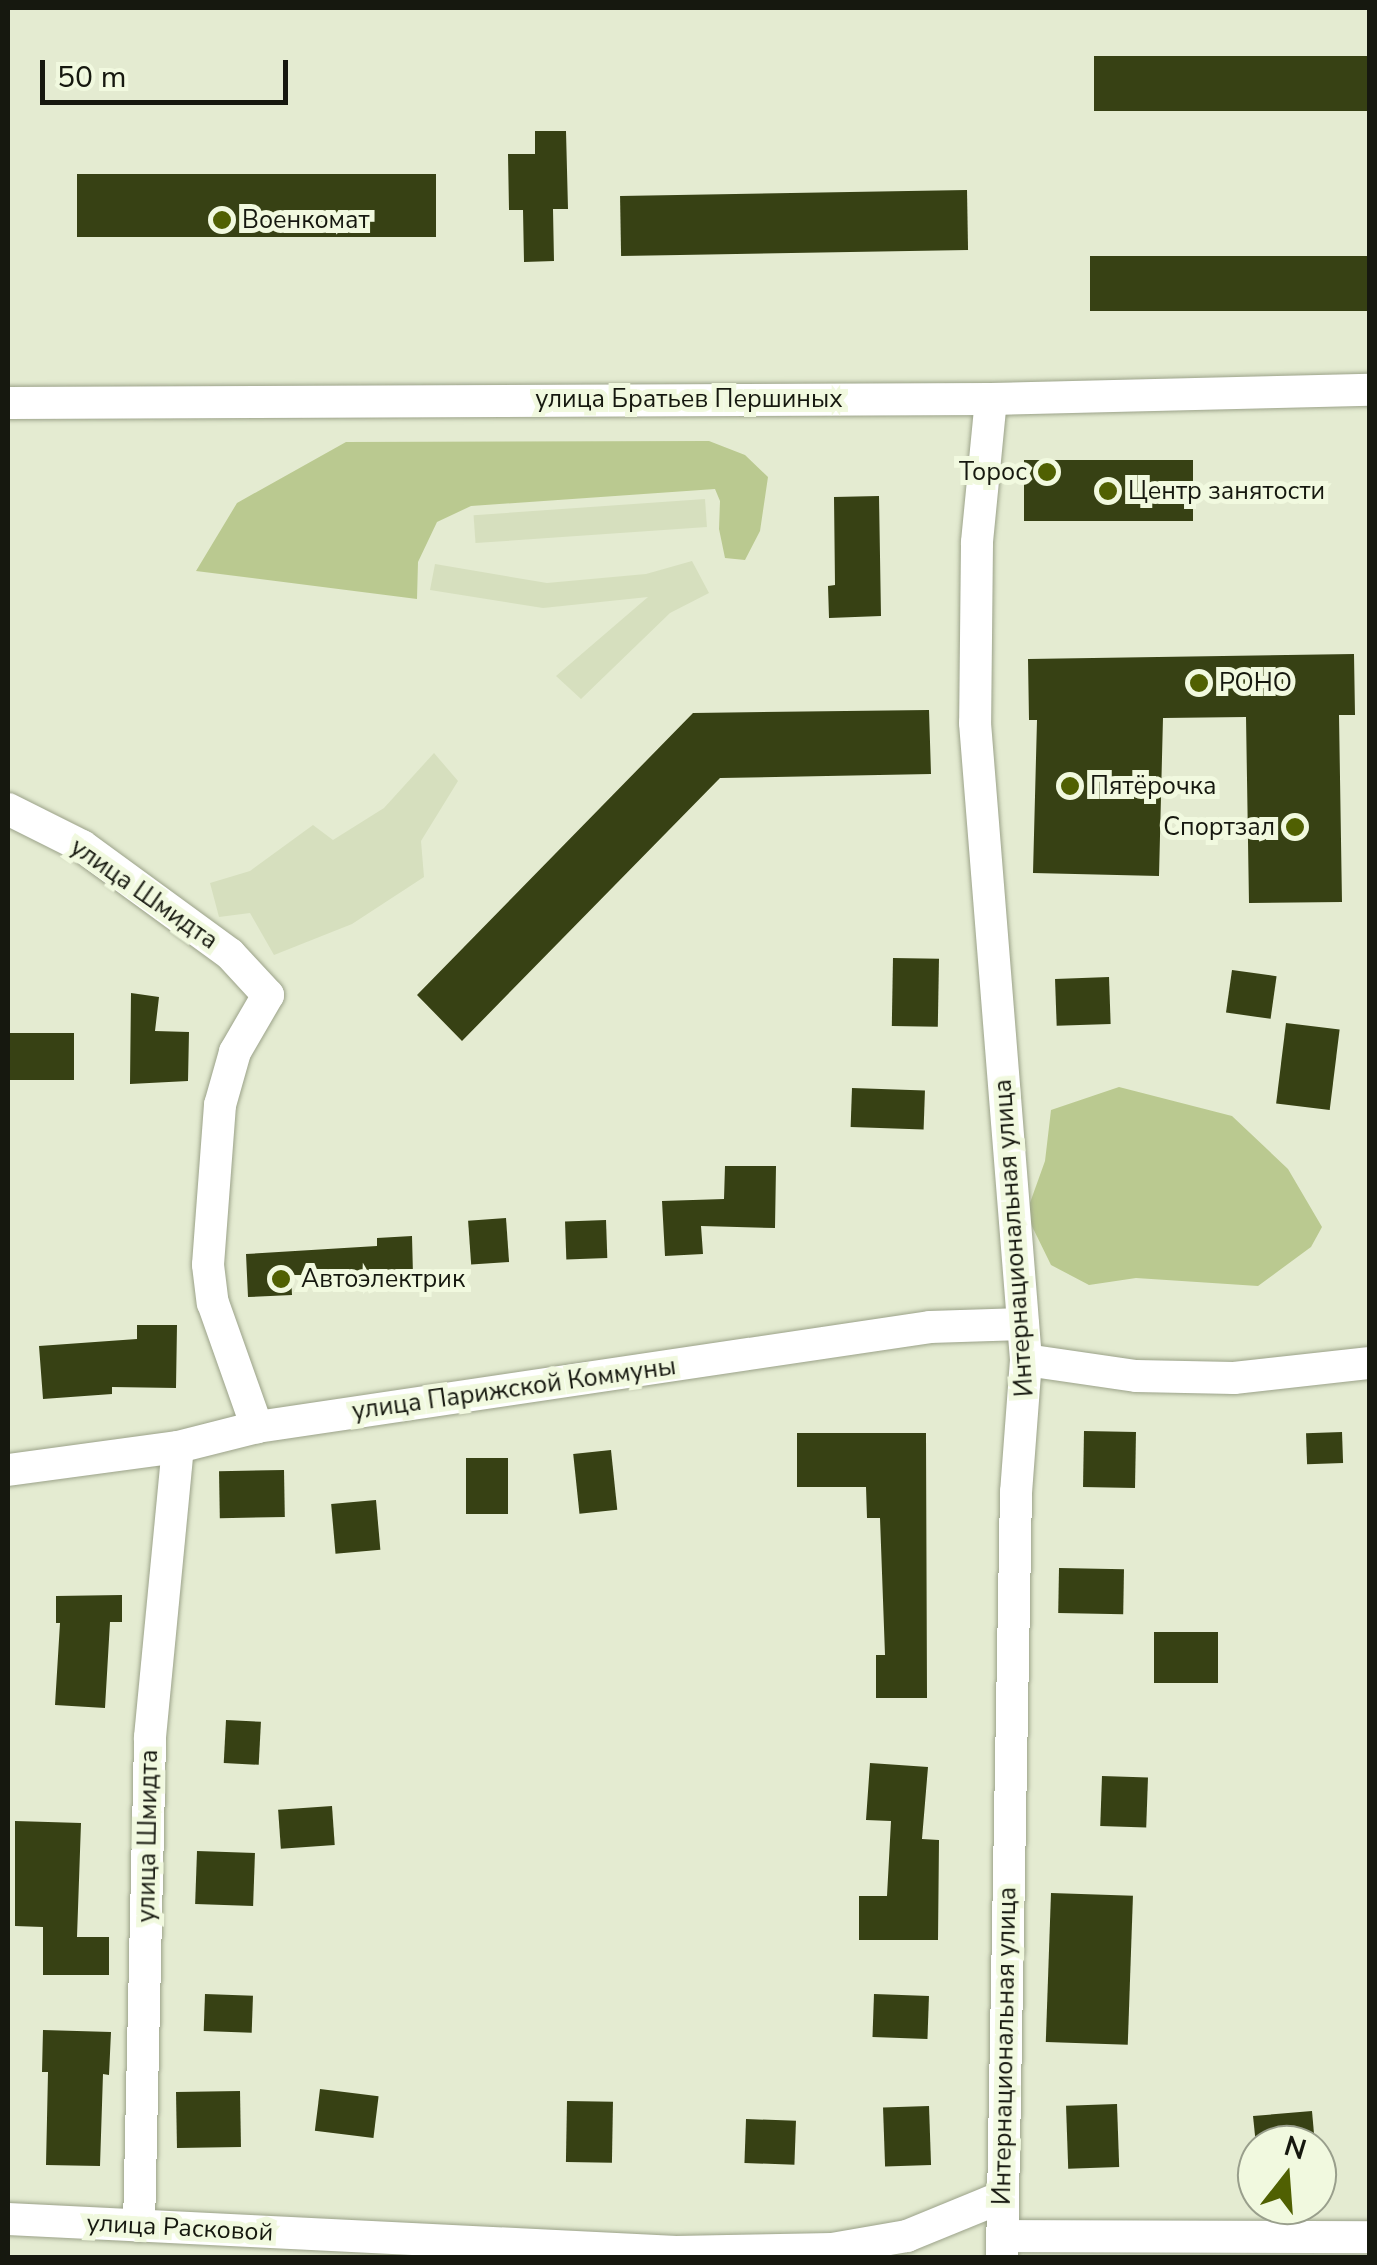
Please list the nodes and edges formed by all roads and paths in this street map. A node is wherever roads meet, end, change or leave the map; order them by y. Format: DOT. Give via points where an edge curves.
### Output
graph roads {
  1 [pos="1370,390"];
  2 [pos="991,399"];
  3 [pos="8,403"];
  4 [pos="8,810"];
  5 [pos="1023,1324"];
  6 [pos="1026,1360"];
  7 [pos="1370,1363"];
  8 [pos="257,1427"];
  9 [pos="178,1447"];
  10 [pos="8,1470"];
  11 [pos="1002,2196"];
  12 [pos="8,2219"];
  13 [pos="140,2226"];
  14 [pos="1370,2237"];
  15 [pos="1002,2247"];
  1 -- 2 [label="street, улица Братьев Першиных"];
  2 -- 3 [label="street, улица Братьев Першиных"];
  2 -- 5 [label="street, Интернациональная улица" via="978,543 975,724"];
  4 -- 8 [label="street, улица Шмидта" via="82,846 230,954 268,996 235,1052 220,1105 208,1265 213,1303"];
  5 -- 6 [label="street, Интернациональная улица"];
  5 -- 8 [label="street, улица Парижской Коммуны" via="930,1327"];
  6 -- 7 [label="street" via="1136,1376 1234,1378"];
  6 -- 11 [label="street, Интернациональная улица" via="1016,1492"];
  8 -- 9 [label="street, улица Парижской Коммуны"];
  9 -- 10 [label="street, улица Парижской Коммуны"];
  9 -- 13 [label="street, улица Шмидта" via="150,1738"];
  11 -- 13 [label="street, улица Расковой" via="907,2236 832,2249 676,2252"];
  11 -- 15 [label="street, Интернациональная улица"];
  12 -- 13 [label="street, улица Расковой"];
  14 -- 15 [label="street"];
}
